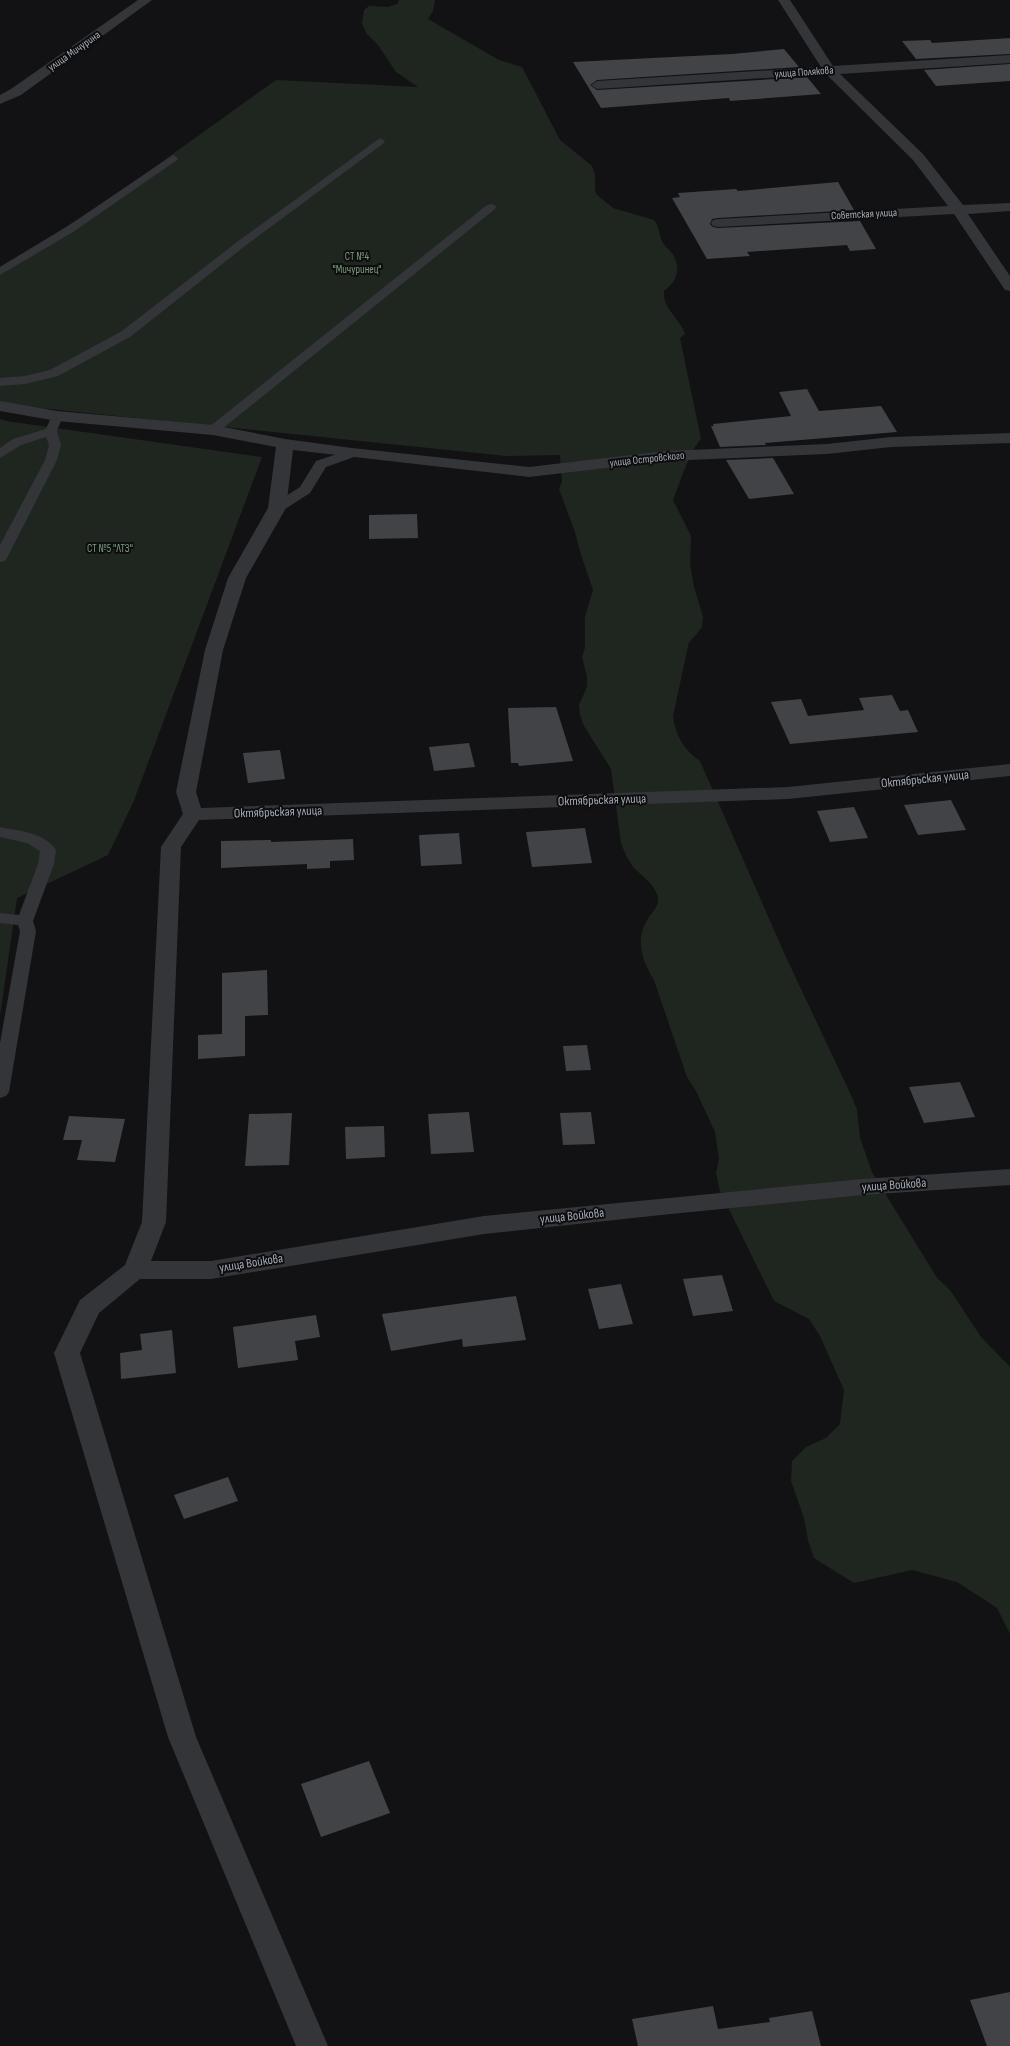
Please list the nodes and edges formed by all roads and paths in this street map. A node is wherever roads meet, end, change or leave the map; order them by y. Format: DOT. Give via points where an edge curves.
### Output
graph roads {
  1 [pos="146,0"];
  2 [pos="784,0"];
  3 [pos="1010,59"];
  4 [pos="829,70"];
  5 [pos="597,85"];
  6 [pos="0,100"];
  7 [pos="380,141"];
  8 [pos="173,158"];
  9 [pos="491,207"];
  10 [pos="1010,207"];
  11 [pos="958,209"];
  12 [pos="718,223"];
  13 [pos="0,272"];
  14 [pos="1010,287"];
  15 [pos="0,382"];
  16 [pos="0,406"];
  17 [pos="54,424"];
  18 [pos="213,430"];
  19 [pos="1010,438"];
  20 [pos="285,444"];
  21 [pos="352,453"];
  22 [pos="0,454"];
  23 [pos="277,508"];
  24 [pos="0,558"];
  25 [pos="1010,770"];
  26 [pos="193,814"];
  27 [pos="0,832"];
  28 [pos="0,918"];
  29 [pos="25,921"];
  30 [pos="0,1092"];
  31 [pos="1010,1178"];
  32 [pos="136,1270"];
  33 [pos="312,2046"];
  1 -- 6 [label="street, улица Мичурина" via="16,92"];
  2 -- 4 [label="street"];
  3 -- 4 [label="street, улица Полякова"];
  4 -- 5 [label="street, улица Полякова"];
  4 -- 11 [label="street" via="918,157"];
  7 -- 15 [label="lane" via="241,244 126,334 54,373 25,380"];
  8 -- 13 [label="lane" via="69,230"];
  9 -- 18 [label="lane"];
  10 -- 11 [label="street, Советская улица"];
  11 -- 12 [label="street, Советская улица"];
  11 -- 14 [label="street"];
  16 -- 17 [label="street, улица Островского"];
  17 -- 18 [label="street, улица Островского"];
  17 -- 22 [label="lane" via="17,442"];
  17 -- 24 [label="lane" via="55,445 51,460"];
  18 -- 20 [label="street, улица Островского"];
  19 -- 21 [label="street, улица Островского" via="891,442 827,449 666,456 529,472"];
  20 -- 21 [label="street, улица Островского"];
  20 -- 23 [label="street"];
  21 -- 23 [label="lane" via="321,464 305,490"];
  23 -- 26 [label="street" via="237,578 214,650 186,792"];
  25 -- 26 [label="street, Октябрьская улица" via="788,793"];
  26 -- 32 [label="street" via="171,847 154,1222"];
  27 -- 29 [label="lane" via="43,843 48,850 46,864"];
  28 -- 29 [label="lane"];
  29 -- 30 [label="lane" via="28,930"];
  31 -- 32 [label="street, улица Войкова" via="863,1187 484,1225 211,1270"];
  32 -- 33 [label="street" via="89,1307 67,1353 182,1737"];
}
